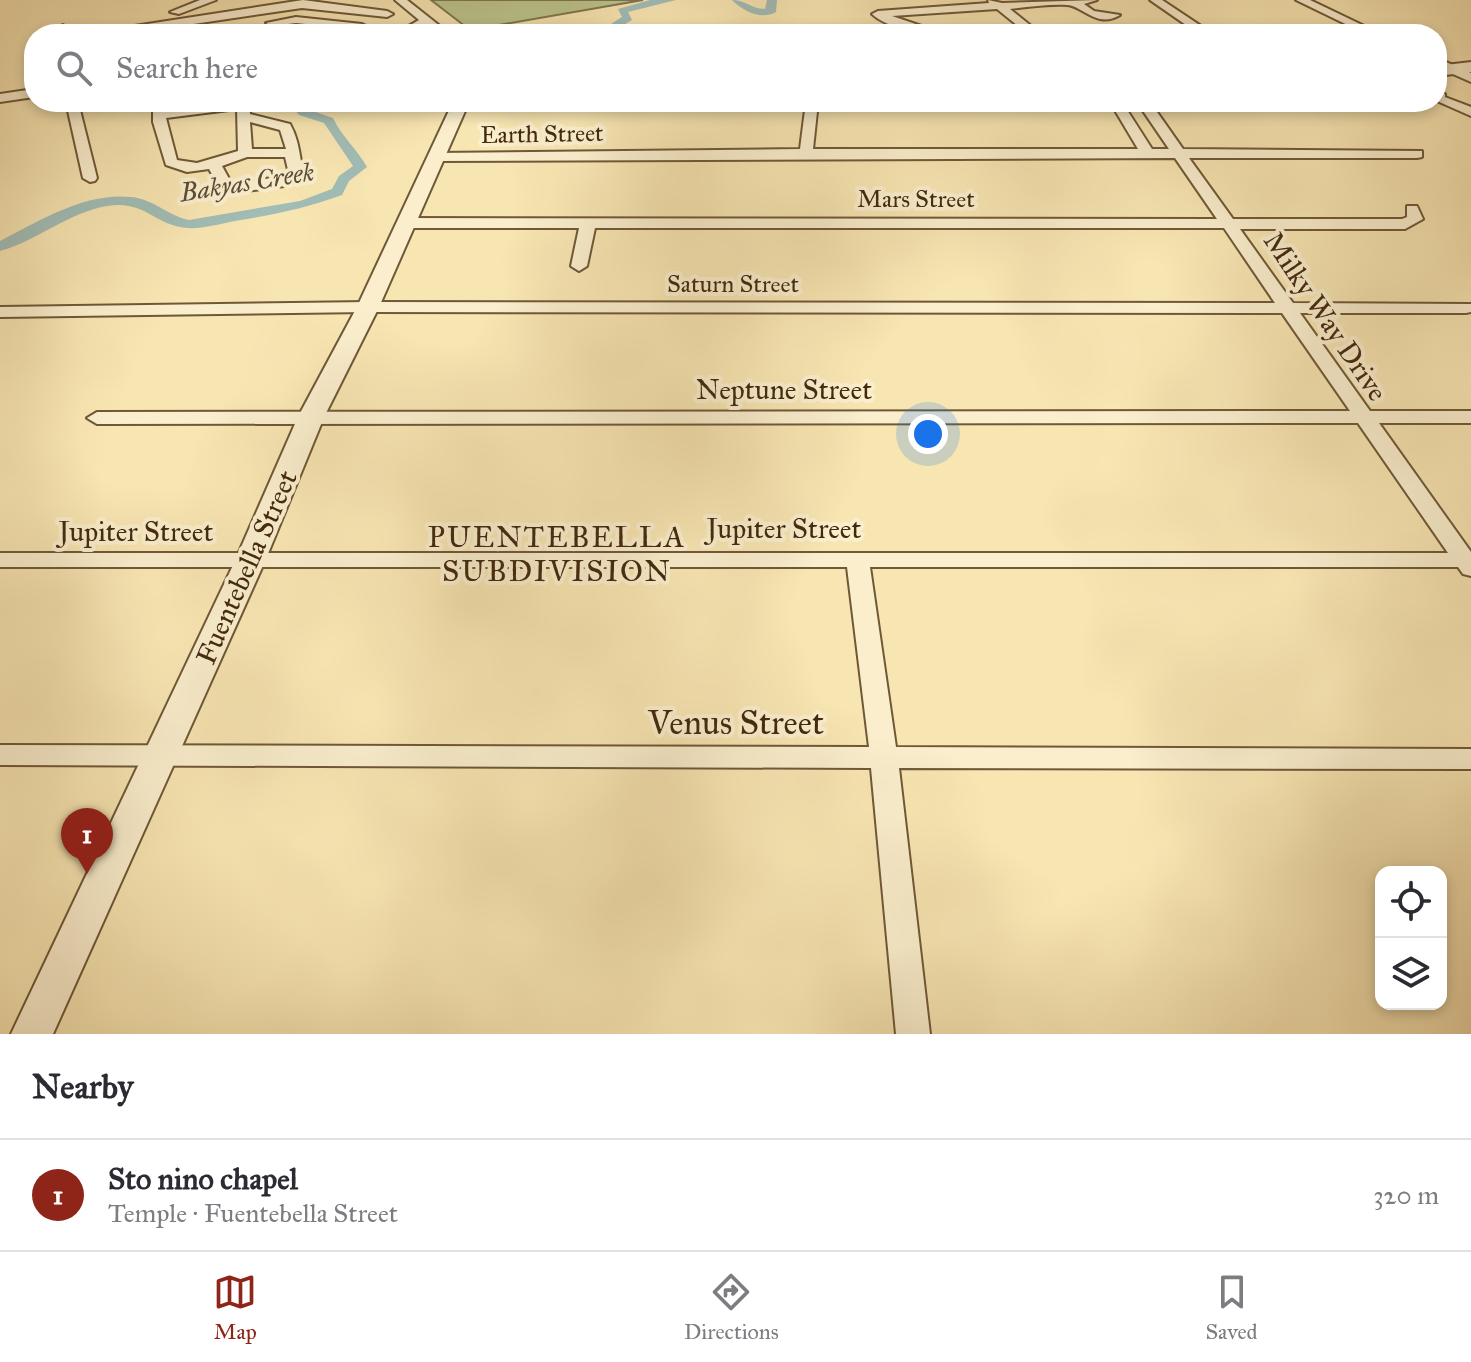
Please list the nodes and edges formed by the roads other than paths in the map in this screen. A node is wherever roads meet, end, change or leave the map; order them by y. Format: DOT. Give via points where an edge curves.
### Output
graph roads {
  1 [pos="211,0"];
  2 [pos="1092,0"];
  3 [pos="1155,0"];
  4 [pos="1301,0"];
  5 [pos="1073,1"];
  6 [pos="306,2"];
  7 [pos="402,2"];
  8 [pos="995,3"];
  9 [pos="387,14"];
  10 [pos="1114,15"];
  11 [pos="427,20"];
  12 [pos="321,23"];
  13 [pos="147,24"];
  14 [pos="181,24"];
  15 [pos="263,24"];
  16 [pos="331,24"];
  17 [pos="368,24"];
  18 [pos="420,24"];
  19 [pos="432,24"];
  20 [pos="908,24"];
  21 [pos="1022,24"];
  22 [pos="1192,24"];
  23 [pos="1353,24"];
  24 [pos="1447,67"];
  25 [pos="1471,67"];
  26 [pos="1447,69"];
  27 [pos="1471,78"];
  28 [pos="24,94"];
  29 [pos="0,98"];
  30 [pos="1447,101"];
  31 [pos="74,112"];
  32 [pos="160,112"];
  33 [pos="243,112"];
  34 [pos="252,112"];
  35 [pos="456,112"];
  36 [pos="811,112"];
  37 [pos="1122,112"];
  38 [pos="1150,112"];
  39 [pos="1471,112"];
  40 [pos="1145,149"];
  41 [pos="245,153"];
  42 [pos="293,153"];
  43 [pos="806,153"];
  44 [pos="1417,154"];
  45 [pos="1180,155"];
  46 [pos="436,157"];
  47 [pos="214,165"];
  48 [pos="90,178"];
  49 [pos="1412,209"];
  50 [pos="588,222"];
  51 [pos="405,223"];
  52 [pos="1229,224"];
  53 [pos="579,266"];
  54 [pos="368,307"];
  55 [pos="1286,308"];
  56 [pos="1466,308"];
  57 [pos="0,312"];
  58 [pos="311,417"];
  59 [pos="1471,417"];
  60 [pos="97,418"];
  61 [pos="1362,418"];
  62 [pos="857,558"];
  63 [pos="0,560"];
  64 [pos="250,561"];
  65 [pos="1469,563"];
  66 [pos="162,754"];
  67 [pos="0,755"];
  68 [pos="884,759"];
  69 [pos="1471,759"];
  70 [pos="32,1034"];
  71 [pos="913,1034"];
  1 -- 13 [label="street"];
  2 -- 5 [label="street"];
  3 -- 22 [label="street"];
  4 -- 23 [label="street"];
  5 -- 8 [label="street"];
  5 -- 10 [label="street" via="1095,15"];
  6 -- 9 [label="street"];
  6 -- 14 [label="street"];
  7 -- 9 [label="street"];
  7 -- 11 [label="street"];
  8 -- 20 [label="street" via="878,14"];
  8 -- 21 [label="street"];
  9 -- 17 [label="street"];
  11 -- 18 [label="street"];
  11 -- 19 [label="street"];
  12 -- 15 [label="street"];
  12 -- 16 [label="street"];
  24 -- 25 [label="street"];
  26 -- 27 [label="street"];
  28 -- 29 [label="street"];
  30 -- 39 [label="street"];
  31 -- 48 [label="street"];
  32 -- 47 [label="street" via="174,166"];
  33 -- 41 [label="street"];
  34 -- 42 [label="street" via="283,126"];
  35 -- 46 [label="street, Fuentebella Street"];
  36 -- 43 [label="street"];
  37 -- 40 [label="street"];
  38 -- 45 [label="street, Milky Way Drive"];
  41 -- 42 [label="street"];
  41 -- 47 [label="street"];
  42 -- 47 [label="street" via="294,178 233,191 226,190"];
  43 -- 45 [label="street, Earth Street"];
  43 -- 46 [label="street, Earth Street"];
  44 -- 45 [label="street, Earth Street"];
  45 -- 52 [label="street, Milky Way Drive"];
  46 -- 51 [label="street, Fuentebella Street"];
  49 -- 52 [label="street, Mars Street" via="1415,219 1405,224"];
  50 -- 51 [label="street, Mars Street"];
  50 -- 52 [label="street, Mars Street"];
  50 -- 53 [label="street"];
  51 -- 54 [label="street, Fuentebella Street"];
  52 -- 55 [label="street, Milky Way Drive"];
  54 -- 55 [label="street, Saturn Street"];
  54 -- 57 [label="street, Saturn Street"];
  54 -- 58 [label="street, Fuentebella Street"];
  55 -- 56 [label="street, Saturn Street"];
  55 -- 61 [label="street, Milky Way Drive"];
  58 -- 60 [label="street, Neptune Street"];
  58 -- 61 [label="street, Neptune Street"];
  58 -- 64 [label="street, Fuentebella Street"];
  59 -- 61 [label="street, Neptune Street"];
  61 -- 65 [label="street, Milky Way Drive"];
  62 -- 64 [label="street, Jupiter Street"];
  62 -- 65 [label="street, Jupiter Street"];
  62 -- 68 [label="street"];
  63 -- 64 [label="street, Jupiter Street"];
  64 -- 66 [label="street, Fuentebella Street"];
  66 -- 67 [label="street, Venus Street"];
  66 -- 68 [label="street, Venus Street"];
  66 -- 70 [label="street, Fuentebella Street"];
  68 -- 69 [label="street, Venus Street"];
  68 -- 71 [label="street"];
}
